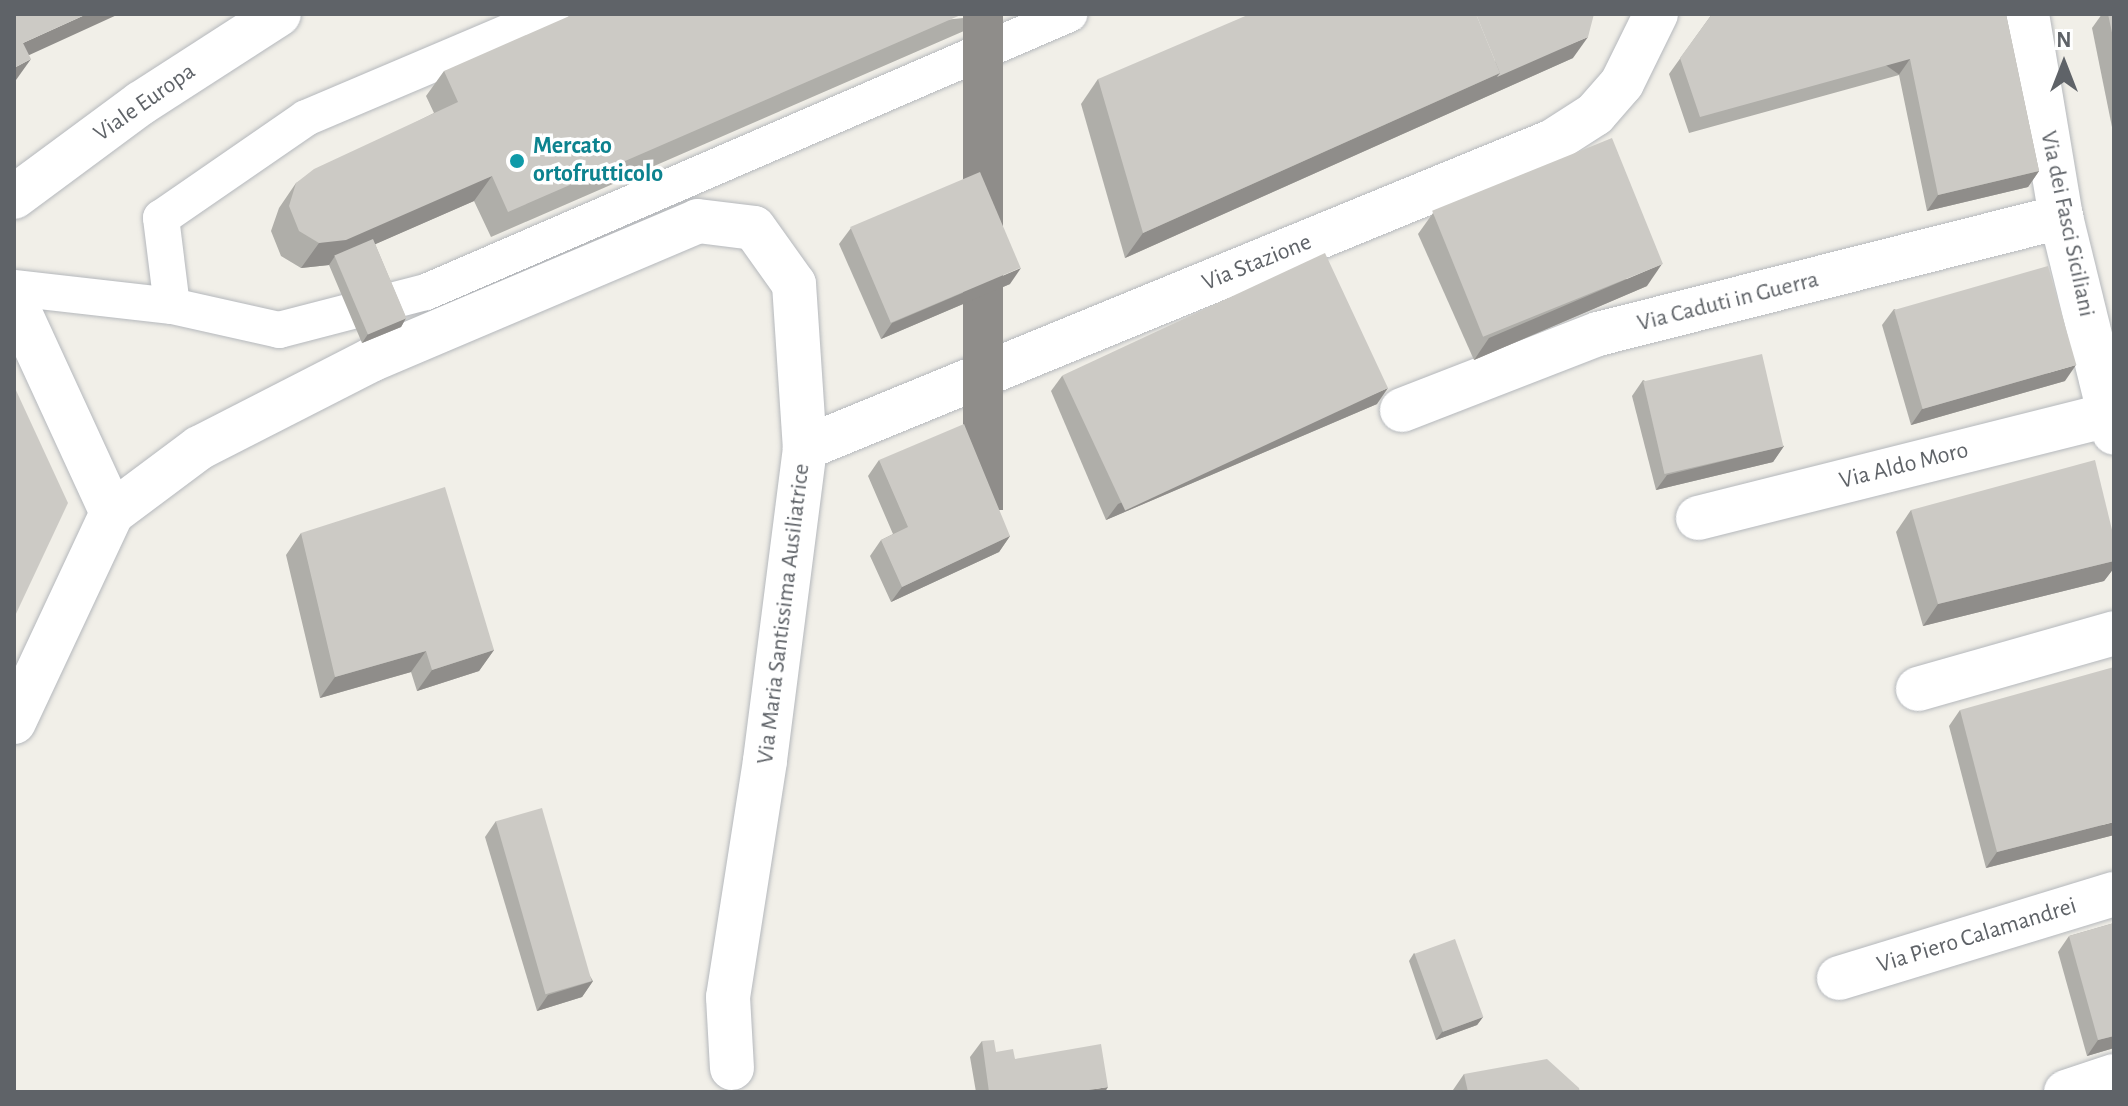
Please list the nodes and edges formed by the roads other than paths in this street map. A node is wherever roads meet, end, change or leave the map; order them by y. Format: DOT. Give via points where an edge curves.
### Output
graph roads {
  1 [pos="279,14"];
  2 [pos="551,14"];
  3 [pos="1069,14"];
  4 [pos="1656,14"];
  5 [pos="2027,14"];
  6 [pos="14,197"];
  7 [pos="2061,217"];
  8 [pos="14,288"];
  9 [pos="14,300"];
  10 [pos="172,306"];
  11 [pos="1402,410"];
  12 [pos="2112,424"];
  13 [pos="805,448"];
  14 [pos="112,513"];
  15 [pos="1698,518"];
  16 [pos="2114,633"];
  17 [pos="1918,689"];
  18 [pos="14,722"];
  19 [pos="2114,894"];
  20 [pos="1839,978"];
  21 [pos="732,1068"];
  22 [pos="2114,1076"];
  23 [pos="2066,1092"];
  1 -- 6 [label="street, Viale Europa" via="141,103"];
  2 -- 10 [label="lane" via="306,118 161,218"];
  3 -- 10 [label="lane" via="426,292 279,330"];
  4 -- 13 [label="street, Via Stazione" via="1622,83 1595,114 1553,141"];
  5 -- 7 [label="street, Via dei Fasci Siciliani"];
  7 -- 11 [label="street, Via Caduti in Guerra" via="1598,334"];
  7 -- 12 [label="street, Via dei Fasci Siciliani"];
  8 -- 10 [label="lane"];
  9 -- 14 [label="street"];
  12 -- 15 [label="street, Via Aldo Moro"];
  13 -- 14 [label="street, Via Maria Santissima Ausiliatrice" via="794,284 754,228 698,221 371,360 199,448"];
  13 -- 21 [label="street, Via Maria Santissima Ausiliatrice" via="728,997"];
  14 -- 18 [label="street"];
  16 -- 17 [label="street"];
  19 -- 20 [label="street, Via Piero Calamandrei"];
  22 -- 23 [label="street"];
}
